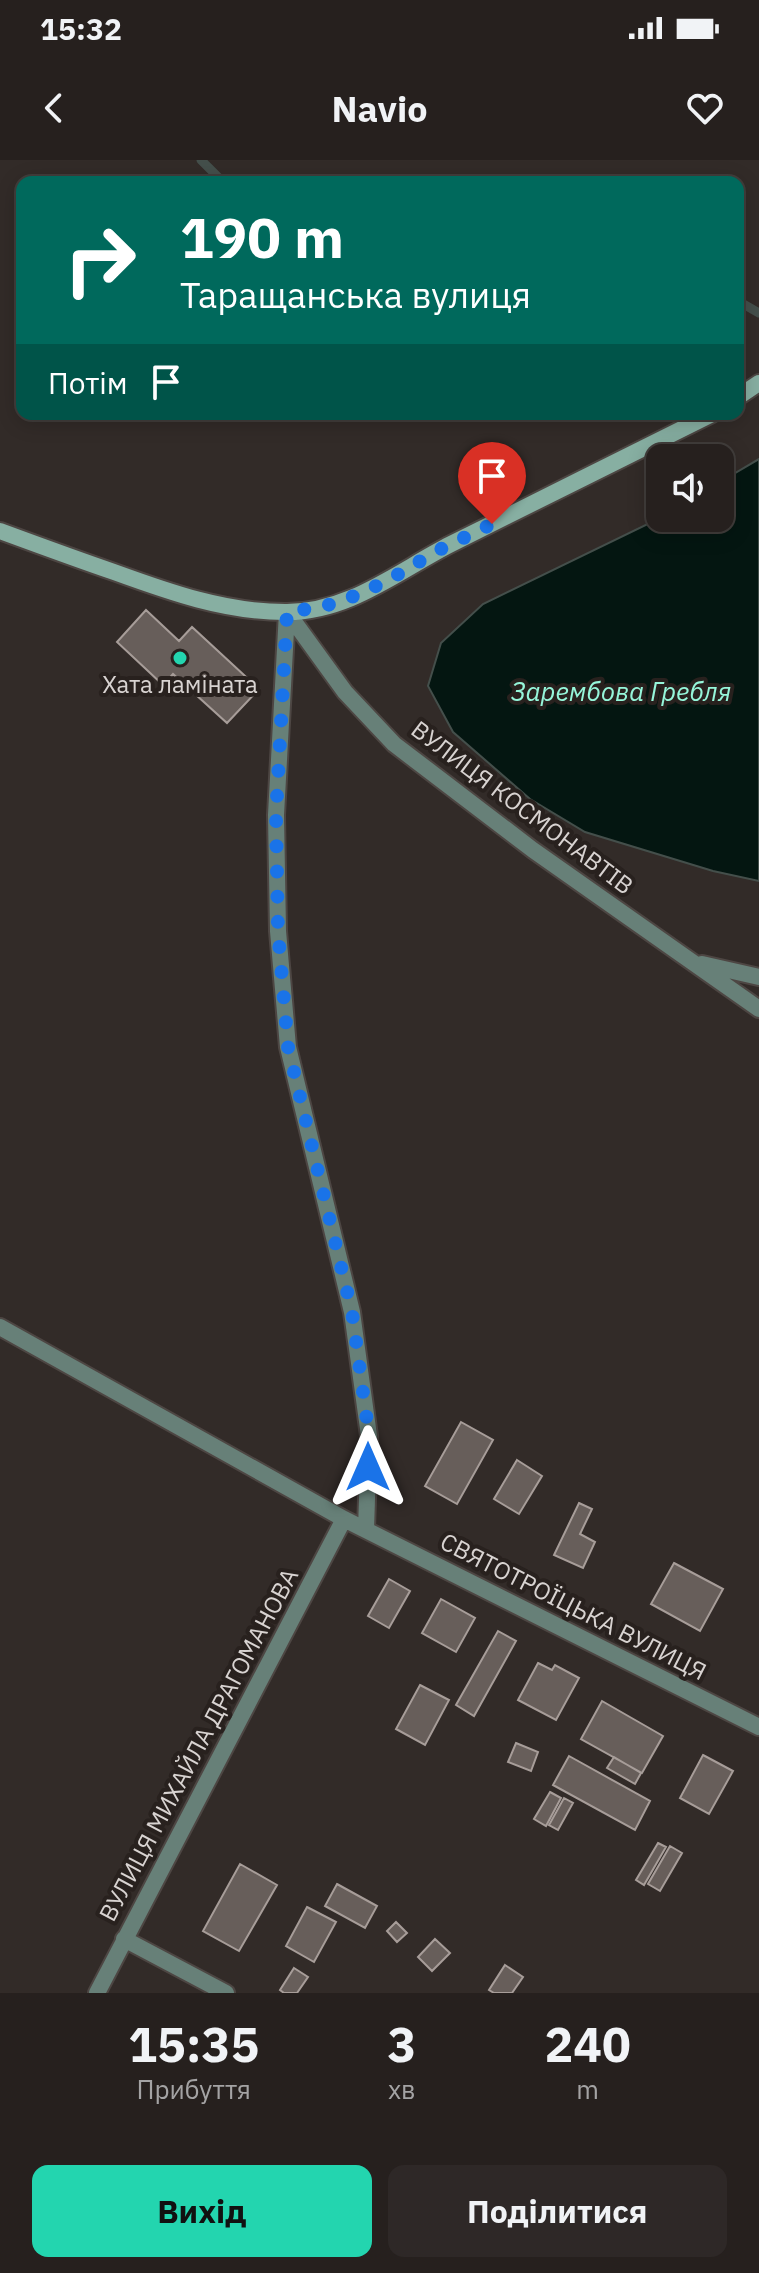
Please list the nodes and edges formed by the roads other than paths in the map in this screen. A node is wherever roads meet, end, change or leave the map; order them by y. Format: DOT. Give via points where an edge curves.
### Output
graph roads {
  1 [pos="700,420"];
  2 [pos="0,531"];
  3 [pos="287,612"];
  4 [pos="693,962"];
  5 [pos="759,977"];
  6 [pos="759,1009"];
  7 [pos="0,1327"];
  8 [pos="344,1519"];
  9 [pos="366,1530"];
  10 [pos="759,1727"];
  11 [pos="124,1939"];
  12 [pos="97,1993"];
  13 [pos="226,1993"];
  1 -- 3 [label="main road" via="360,594"];
  2 -- 3 [label="main road" via="206,603"];
  3 -- 4 [label="street, ВУЛИЦЯ КОСМОНАВТІВ" via="345,692 394,744"];
  3 -- 9 [label="street" via="276,815 278,931 288,1047 352,1312 369,1436"];
  4 -- 5 [label="street"];
  4 -- 6 [label="street, ВУЛИЦЯ КОСМОНАВТІВ"];
  7 -- 8 [label="street, СВЯТОТРОЇЦЬКА ВУЛИЦЯ"];
  8 -- 9 [label="street, СВЯТОТРОЇЦЬКА ВУЛИЦЯ"];
  8 -- 11 [label="street, ВУЛИЦЯ МИХАЙЛА ДРАГОМАНОВА"];
  9 -- 10 [label="street, СВЯТОТРОЇЦЬКА ВУЛИЦЯ"];
  11 -- 12 [label="street, ВУЛИЦЯ МИХАЙЛА ДРАГОМАНОВА"];
  11 -- 13 [label="street"];
}
